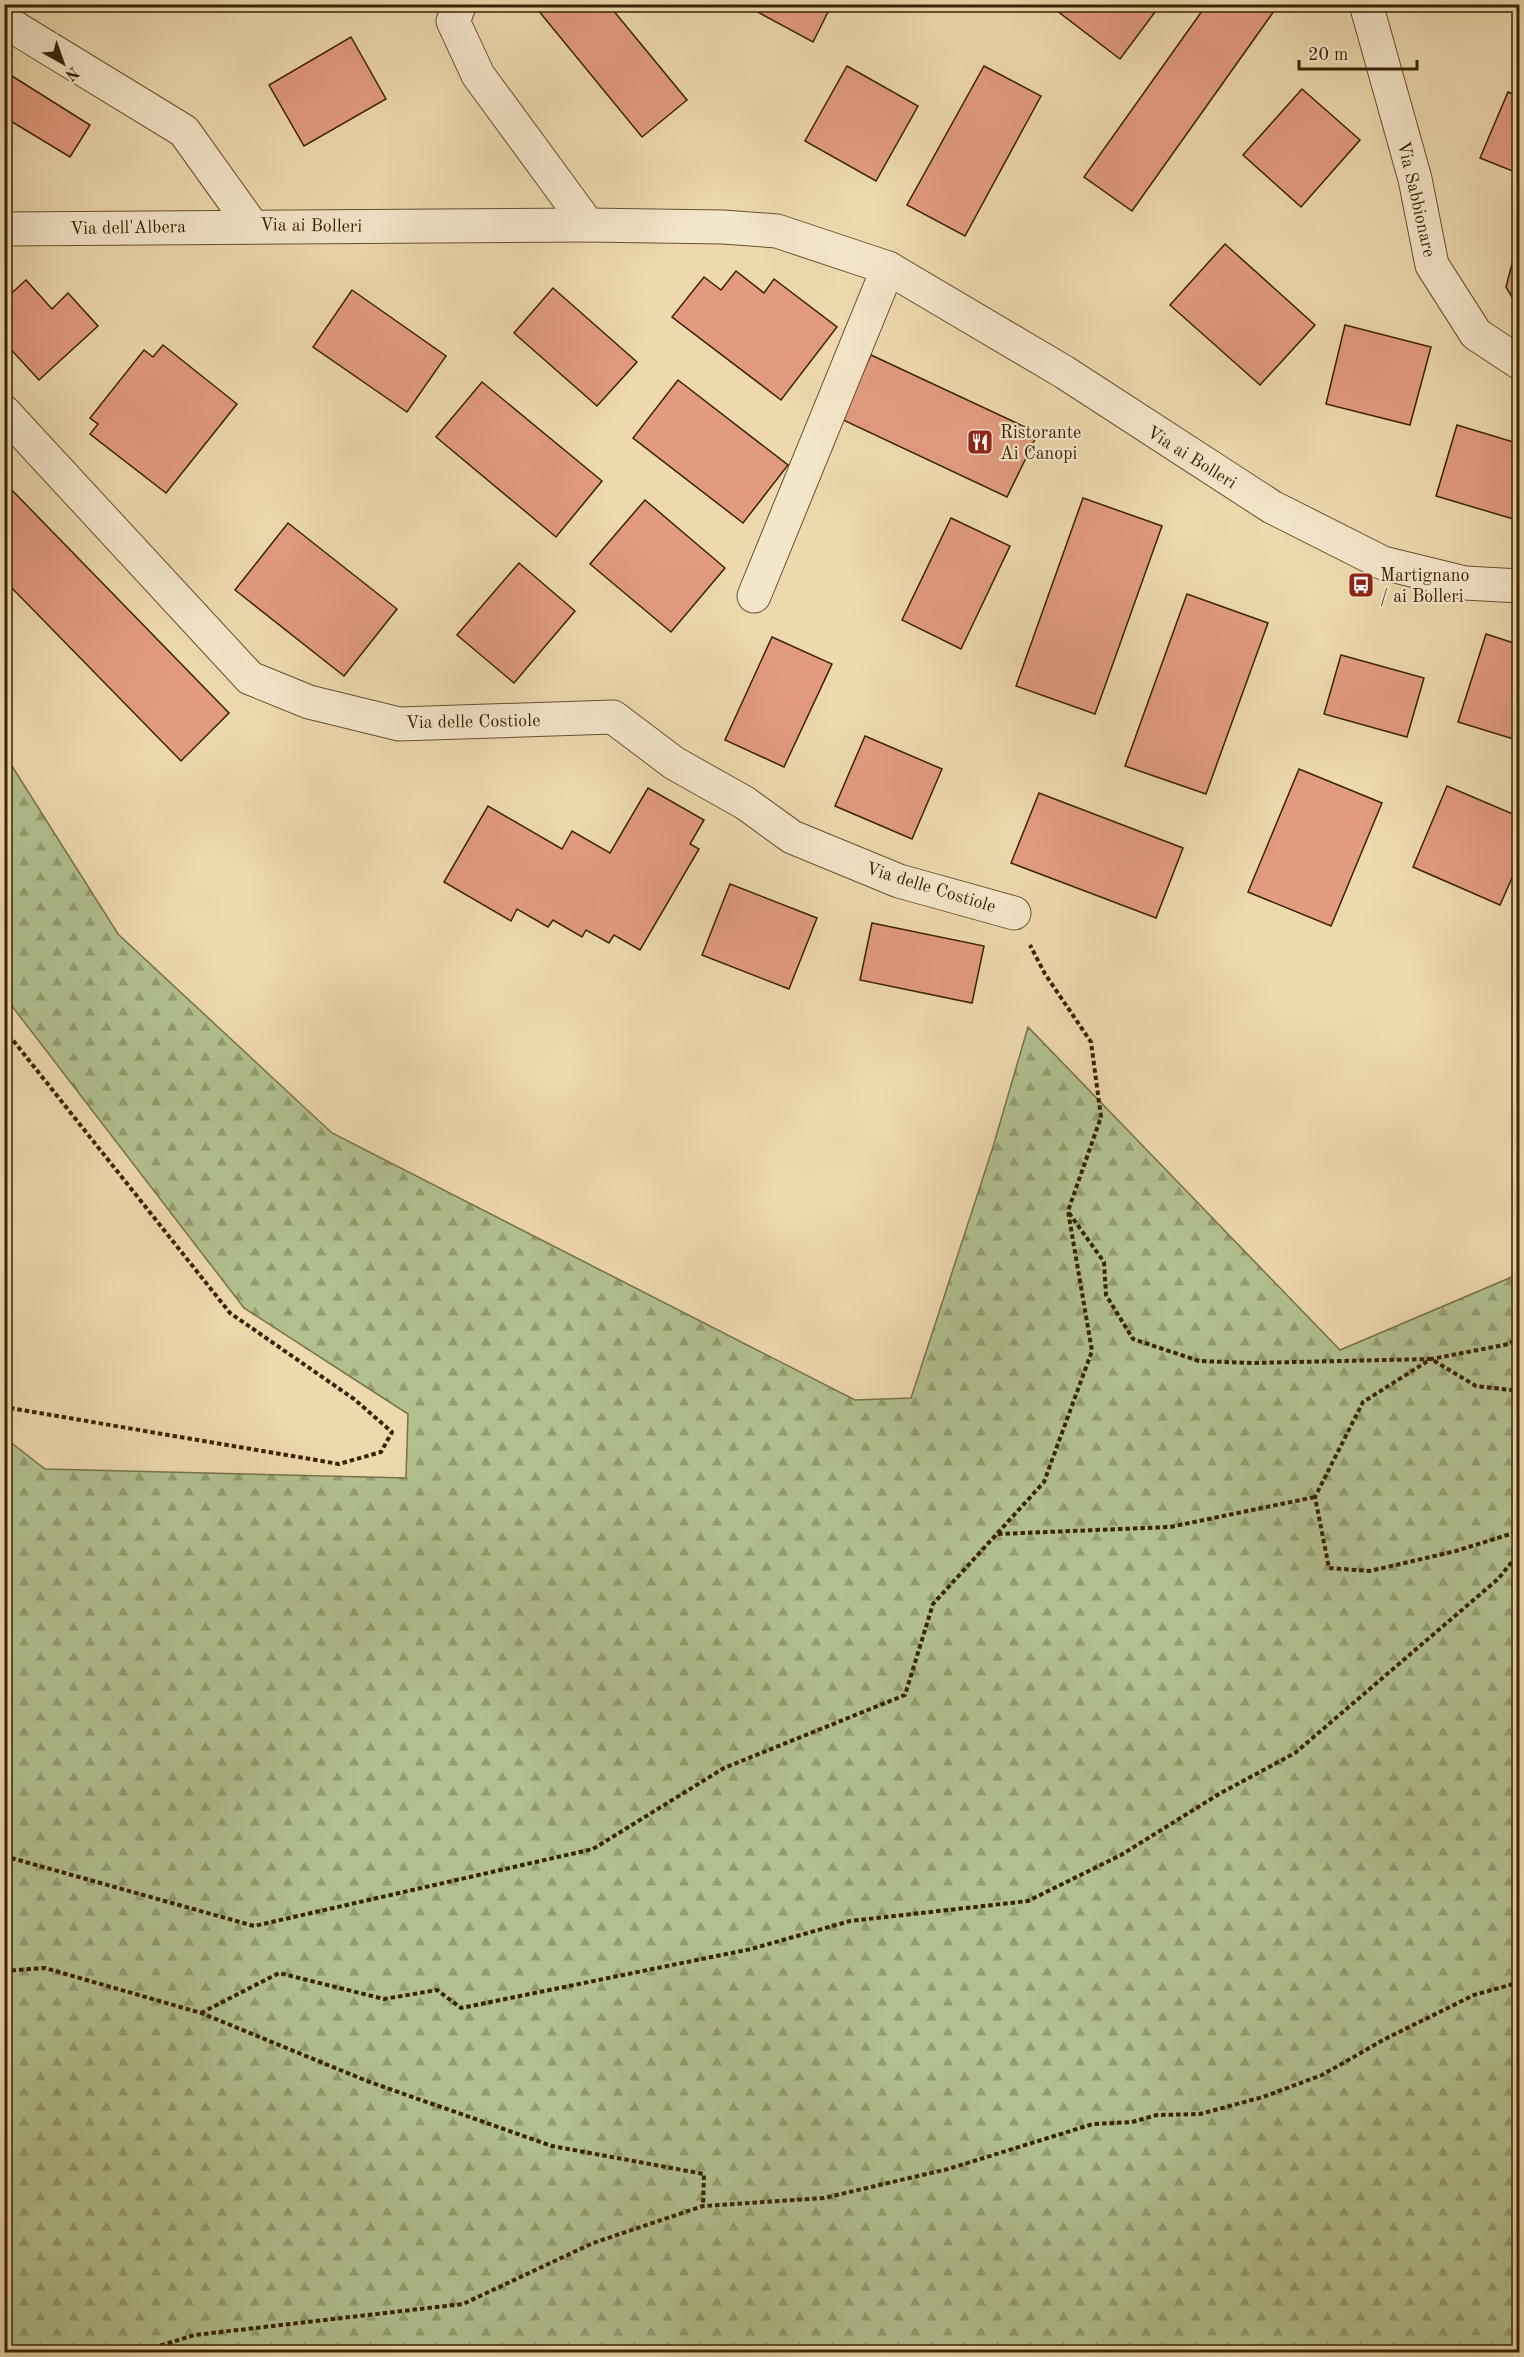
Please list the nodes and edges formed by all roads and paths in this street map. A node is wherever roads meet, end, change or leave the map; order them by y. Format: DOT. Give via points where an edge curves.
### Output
graph roads {
  1 [pos="460,4"];
  2 [pos="1366,4"];
  3 [pos="4,21"];
  4 [pos="588,225"];
  5 [pos="252,226"];
  6 [pos="4,229"];
  7 [pos="888,268"];
  8 [pos="1520,363"];
  9 [pos="4,412"];
  10 [pos="1520,586"];
  11 [pos="754,596"];
  12 [pos="1014,913"];
  13 [pos="4,1029"];
  14 [pos="1068,1211"];
  15 [pos="1520,1336"];
  16 [pos="1431,1359"];
  17 [pos="1520,1391"];
  18 [pos="4,1407"];
  19 [pos="1315,1497"];
  20 [pos="1520,1531"];
  21 [pos="997,1534"];
  22 [pos="1520,1552"];
  23 [pos="4,1856"];
  24 [pos="4,1971"];
  25 [pos="1520,1979"];
  26 [pos="201,2013"];
  27 [pos="703,2206"];
  28 [pos="139,2352"];
  1 -- 4 [label="street" via="453,21 478,75"];
  2 -- 8 [label="street, Via Sabbionare" via="1415,179 1432,265 1476,334"];
  3 -- 5 [label="street, Via ai Bolleri" via="184,131"];
  4 -- 5 [label="street, Via ai Bolleri"];
  4 -- 7 [label="street, Via ai Bolleri" via="777,231"];
  5 -- 6 [label="street, Via dell'Albera"];
  7 -- 10 [label="street, Via ai Bolleri" via="1064,372 1272,507 1383,562 1465,583"];
  7 -- 11 [label="street"];
  9 -- 12 [label="street, Via delle Costiole" via="250,678 309,702 399,724 613,717 675,763 745,803 792,837 899,881"];
  12 -- 14 [label="path" via="1045,974 1091,1042 1101,1117"];
  13 -- 18 [label="path" via="230,1313 354,1399 392,1432 381,1452 339,1464"];
  14 -- 16 [label="path" via="1104,1262 1106,1295 1133,1339 1199,1361"];
  14 -- 21 [label="path" via="1092,1351 1044,1482"];
  15 -- 16 [label="path" via="1509,1344"];
  16 -- 17 [label="path" via="1476,1386"];
  16 -- 19 [label="path" via="1363,1402"];
  19 -- 20 [label="path" via="1329,1568 1370,1571"];
  19 -- 21 [label="path" via="1170,1527"];
  21 -- 23 [label="path" via="933,1604 905,1695 724,1767 593,1849 254,1926"];
  22 -- 26 [label="path" via="1498,1579 1295,1754 1219,1794 1121,1855 1028,1901 850,1921 751,1949 461,2008 437,1990 384,1999 279,1973"];
  24 -- 26 [label="path" via="45,1968"];
  25 -- 27 [label="path" via="1465,2000 1322,2075 1263,2097 1200,2114 1157,2115 1132,2122 1093,2124 948,2169 824,2198"];
  26 -- 27 [label="path" via="367,2081 552,2146 704,2174"];
  27 -- 28 [label="path" via="593,2243 463,2304 195,2335"];
}
